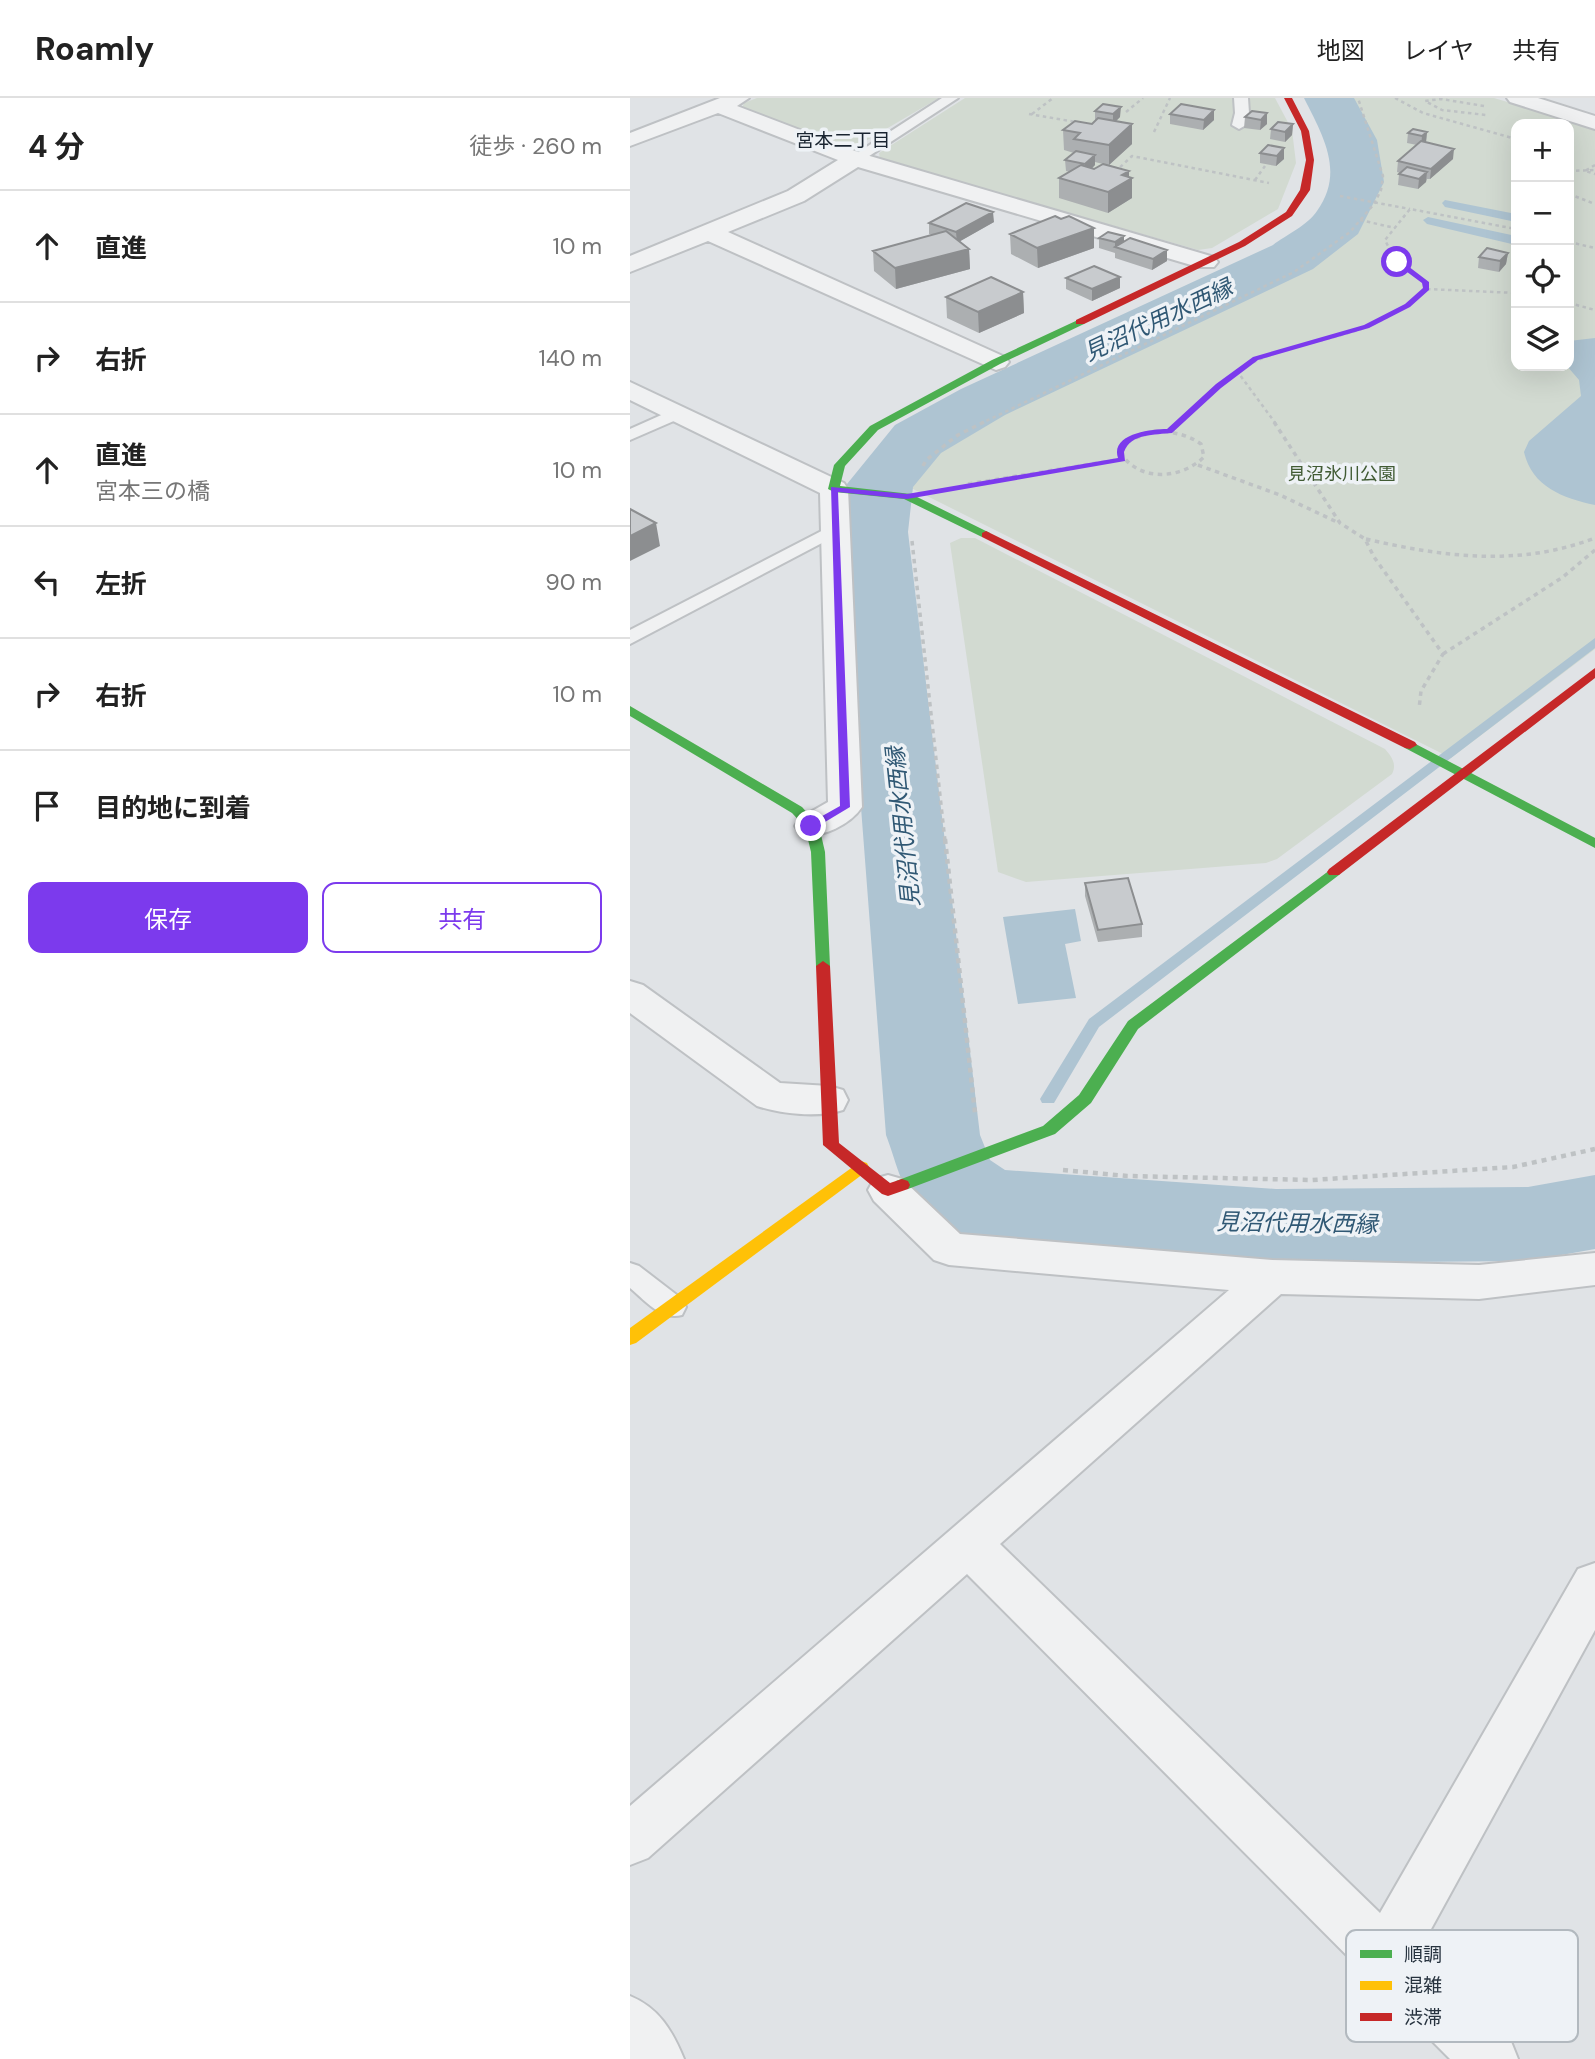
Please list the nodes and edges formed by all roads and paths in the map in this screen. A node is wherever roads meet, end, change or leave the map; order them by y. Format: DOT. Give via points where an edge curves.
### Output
graph roads {
  1 [pos="739,98"];
  2 [pos="951,98"];
  3 [pos="1053,98"];
  4 [pos="1143,98"];
  5 [pos="1170,98"];
  6 [pos="1241,98"];
  7 [pos="1288,98"];
  8 [pos="1395,98"];
  9 [pos="1517,98"];
  10 [pos="718,106"];
  11 [pos="1487,107"];
  12 [pos="1439,109"];
  13 [pos="1126,112"];
  14 [pos="1438,117"];
  15 [pos="1494,117"];
  16 [pos="1595,123"];
  17 [pos="630,124"];
  18 [pos="1086,124"];
  19 [pos="1239,125"];
  20 [pos="651,132"];
  21 [pos="1154,132"];
  22 [pos="1511,138"];
  23 [pos="630,140"];
  24 [pos="855,159"];
  25 [pos="1595,165"];
  26 [pos="1265,166"];
  27 [pos="1574,171"];
  28 [pos="1585,171"];
  29 [pos="1595,172"];
  30 [pos="1112,174"];
  31 [pos="1574,196"];
  32 [pos="1373,203"];
  33 [pos="1595,204"];
  34 [pos="1410,209"];
  35 [pos="1360,220"];
  36 [pos="1395,228"];
  37 [pos="1511,228"];
  38 [pos="708,232"];
  39 [pos="1574,243"];
  40 [pos="1595,248"];
  41 [pos="1206,262"];
  42 [pos="630,265"];
  43 [pos="1427,289"];
  44 [pos="1511,293"];
  45 [pos="1574,304"];
  46 [pos="1595,310"];
  47 [pos="996,362"];
  48 [pos="1237,371"];
  49 [pos="630,390"];
  50 [pos="677,413"];
  51 [pos="1169,432"];
  52 [pos="630,435"];
  53 [pos="1122,459"];
  54 [pos="1198,465"];
  55 [pos="834,489"];
  56 [pos="907,496"];
  57 [pos="1340,523"];
  58 [pos="835,529"];
  59 [pos="1595,538"];
  60 [pos="1365,539"];
  61 [pos="1595,550"];
  62 [pos="630,638"];
  63 [pos="1443,653"];
  64 [pos="1595,672"];
  65 [pos="630,710"];
  66 [pos="1419,749"];
  67 [pos="1465,772"];
  68 [pos="811,826"];
  69 [pos="1595,844"];
  70 [pos="630,994"];
  71 [pos="829,1100"];
  72 [pos="1595,1149"];
  73 [pos="996,1151"];
  74 [pos="874,1179"];
  75 [pos="1595,1269"];
  76 [pos="630,1273"];
  77 [pos="1272,1277"];
  78 [pos="671,1307"];
  79 [pos="630,1338"];
  80 [pos="968,1544"];
  81 [pos="1595,1584"];
  82 [pos="630,1840"];
  83 [pos="1360,1930"];
  84 [pos="1401,1930"];
  85 [pos="630,2024"];
  86 [pos="1473,2042"];
  87 [pos="656,2059"];
  88 [pos="1490,2059"];
  1 -- 10 [label="street"];
  2 -- 24 [label="lane"];
  3 -- 18 [label="path" via="1030,114"];
  4 -- 13 [label="path"];
  5 -- 21 [label="path"];
  6 -- 19 [label="lane"];
  7 -- 41 [label="street" via="1305,131 1310,160 1305,190 1289,214"];
  8 -- 14 [label="path"];
  9 -- 16 [label="street"];
  10 -- 20 [label="street"];
  10 -- 24 [label="street"];
  11 -- 12 [label="path" via="1441,99 1425,101"];
  12 -- 14 [label="path"];
  12 -- 15 [label="path"];
  14 -- 22 [label="path"];
  17 -- 20 [label="street"];
  20 -- 23 [label="street"];
  24 -- 38 [label="street" via="796,196"];
  24 -- 41 [label="street"];
  25 -- 28 [label="path"];
  26 -- 30 [label="path" via="1257,180 1132,156"];
  27 -- 28 [label="path"];
  28 -- 29 [label="path"];
  31 -- 33 [label="path"];
  32 -- 34 [label="path"];
  34 -- 36 [label="path"];
  34 -- 37 [label="path"];
  35 -- 36 [label="path"];
  36 -- 43 [label="path" via="1385,240 1392,258 1426,282"];
  38 -- 42 [label="street"];
  38 -- 47 [label="street"];
  39 -- 40 [label="path"];
  41 -- 47 [label="street"];
  43 -- 44 [label="path"];
  43 -- 48 [label="path" via="1408,305 1366,327 1255,358"];
  45 -- 46 [label="path"];
  47 -- 55 [label="street" via="874,428 840,465"];
  48 -- 51 [label="path"];
  48 -- 57 [label="path"];
  49 -- 50 [label="street"];
  50 -- 52 [label="lane"];
  50 -- 55 [label="street"];
  51 -- 53 [label="path" via="1130,438 1120,452"];
  51 -- 54 [label="path" via="1201,443 1204,457"];
  53 -- 54 [label="path" via="1152,473 1179,472"];
  53 -- 56 [label="path"];
  54 -- 57 [label="path"];
  55 -- 56 [label="street"];
  55 -- 58 [label="street"];
  56 -- 66 [label="street"];
  56 -- 73 [label="path" via="978,1137"];
  57 -- 60 [label="path"];
  58 -- 62 [label="lane"];
  58 -- 68 [label="street" via="845,807"];
  59 -- 60 [label="path" via="1579,546 1527,555 1467,559"];
  60 -- 63 [label="path"];
  61 -- 63 [label="path" via="1563,578"];
  63 -- 66 [label="path" via="1421,691 1419,709 1426,743"];
  64 -- 67 [label="street"];
  65 -- 68 [label="street" via="797,810"];
  66 -- 67 [label="street"];
  67 -- 69 [label="street"];
  67 -- 73 [label="street" via="1133,1025 1085,1099 1049,1129"];
  68 -- 71 [label="street" via="818,852"];
  70 -- 71 [label="street" via="771,1096"];
  71 -- 74 [label="street" via="831,1145"];
  72 -- 73 [label="path" via="1513,1167 1312,1180 1127,1176 1040,1168"];
  73 -- 74 [label="street"];
  74 -- 77 [label="street" via="949,1249"];
  74 -- 78 [label="street"];
  75 -- 77 [label="street" via="1479,1282"];
  76 -- 78 [label="lane"];
  77 -- 80 [label="street"];
  78 -- 79 [label="street"];
  80 -- 82 [label="street"];
  80 -- 83 [label="street"];
  81 -- 84 [label="street"];
  85 -- 87 [label="street"];
  86 -- 88 [label="street"];
}
